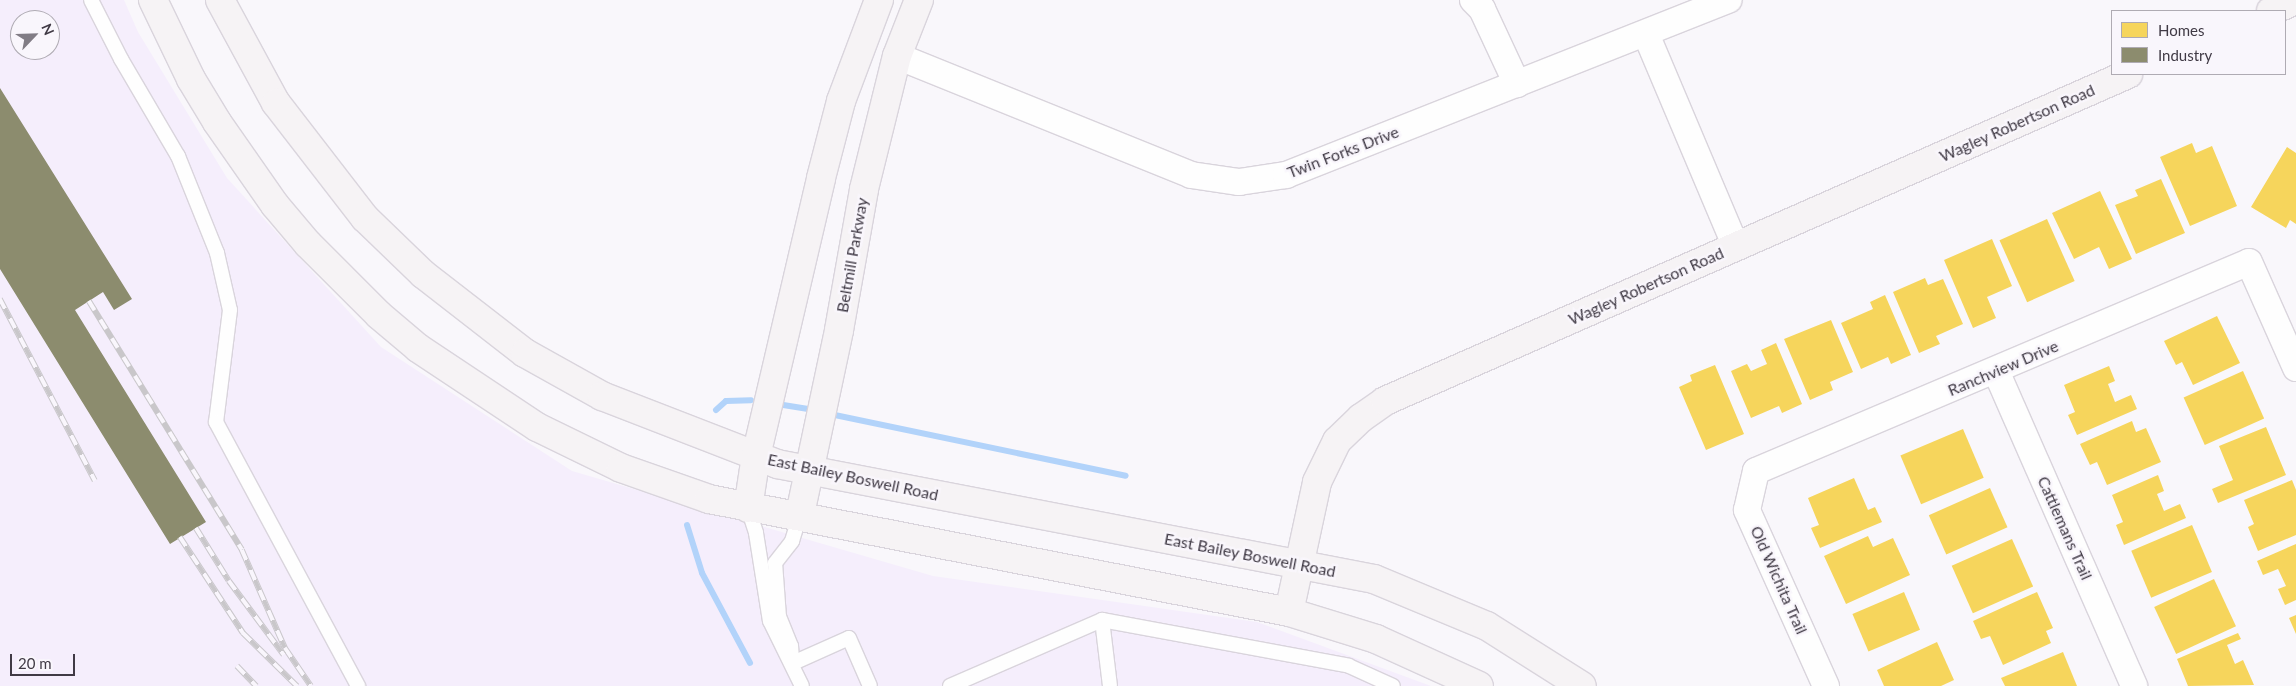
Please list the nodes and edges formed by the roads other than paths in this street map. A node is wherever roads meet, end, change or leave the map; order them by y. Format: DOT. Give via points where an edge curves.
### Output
graph roads {
  1 [pos="91,0"];
  2 [pos="153,0"];
  3 [pos="220,0"];
  4 [pos="878,0"];
  5 [pos="919,0"];
  6 [pos="1473,0"];
  7 [pos="1729,0"];
  8 [pos="2296,0"];
  9 [pos="2273,10"];
  10 [pos="1646,34"];
  11 [pos="862,38"];
  12 [pos="897,56"];
  13 [pos="2126,75"];
  14 [pos="1517,84"];
  15 [pos="1736,247"];
  16 [pos="2296,368"];
  17 [pos="1996,371"];
  18 [pos="756,456"];
  19 [pos="808,470"];
  20 [pos="1756,472"];
  21 [pos="748,508"];
  22 [pos="800,514"];
  23 [pos="1300,565"];
  24 [pos="1289,612"];
  25 [pos="1102,620"];
  26 [pos="793,663"];
  27 [pos="358,686"];
  28 [pos="802,686"];
  29 [pos="870,686"];
  30 [pos="950,686"];
  31 [pos="1110,686"];
  32 [pos="1393,686"];
  33 [pos="1479,686"];
  34 [pos="1582,686"];
  35 [pos="1826,686"];
  36 [pos="2134,686"];
  1 -- 27 [label="lane" via="121,59 178,156 217,253 230,310 216,422"];
  2 -- 21 [label="main road" via="191,79 245,165 308,244 379,315 458,378 537,427 664,484"];
  3 -- 18 [label="main road, East Bailey Boswell Road" via="255,70 294,130 365,218 423,274 525,353 602,396"];
  4 -- 11 [label="main road"];
  5 -- 12 [label="main road, Beltmill Parkway"];
  6 -- 14 [label="street" via="1482,9"];
  7 -- 10 [label="street, Twin Forks Drive"];
  8 -- 9 [label="main road"];
  10 -- 14 [label="street, Twin Forks Drive"];
  10 -- 15 [label="street"];
  11 -- 12 [label="main road"];
  11 -- 18 [label="main road" via="821,178"];
  12 -- 14 [label="street, Twin Forks Drive" via="1191,175 1239,182 1286,175"];
  12 -- 19 [label="main road, Beltmill Parkway" via="864,189 839,330"];
  13 -- 15 [label="main road, Wagley Robertson Road"];
  15 -- 23 [label="main road, Wagley Robertson Road" via="1385,402 1361,418 1337,440 1317,482"];
  16 -- 17 [label="street, Ranchview Drive" via="2249,262"];
  17 -- 20 [label="street, Ranchview Drive"];
  17 -- 36 [label="street, Cattlemans Trail"];
  18 -- 19 [label="main road, East Bailey Boswell Road"];
  18 -- 21 [label="main road"];
  19 -- 22 [label="main road, Beltmill Parkway"];
  19 -- 23 [label="main road, East Bailey Boswell Road"];
  20 -- 35 [label="street, Old Wichita Trail" via="1747,510"];
  21 -- 22 [label="main road"];
  21 -- 26 [label="lane" via="756,533 770,621"];
  22 -- 24 [label="main road" via="916,542"];
  22 -- 26 [label="lane" via="792,540 775,563 780,617 791,646"];
  23 -- 24 [label="main road, Wagley Robertson Road"];
  23 -- 34 [label="main road, East Bailey Boswell Road" via="1374,579 1487,626"];
  24 -- 33 [label="main road" via="1376,639"];
  25 -- 30 [label="lane"];
  25 -- 31 [label="lane"];
  25 -- 32 [label="lane" via="1349,666"];
  26 -- 28 [label="lane"];
  26 -- 29 [label="lane" via="849,638"];
}
